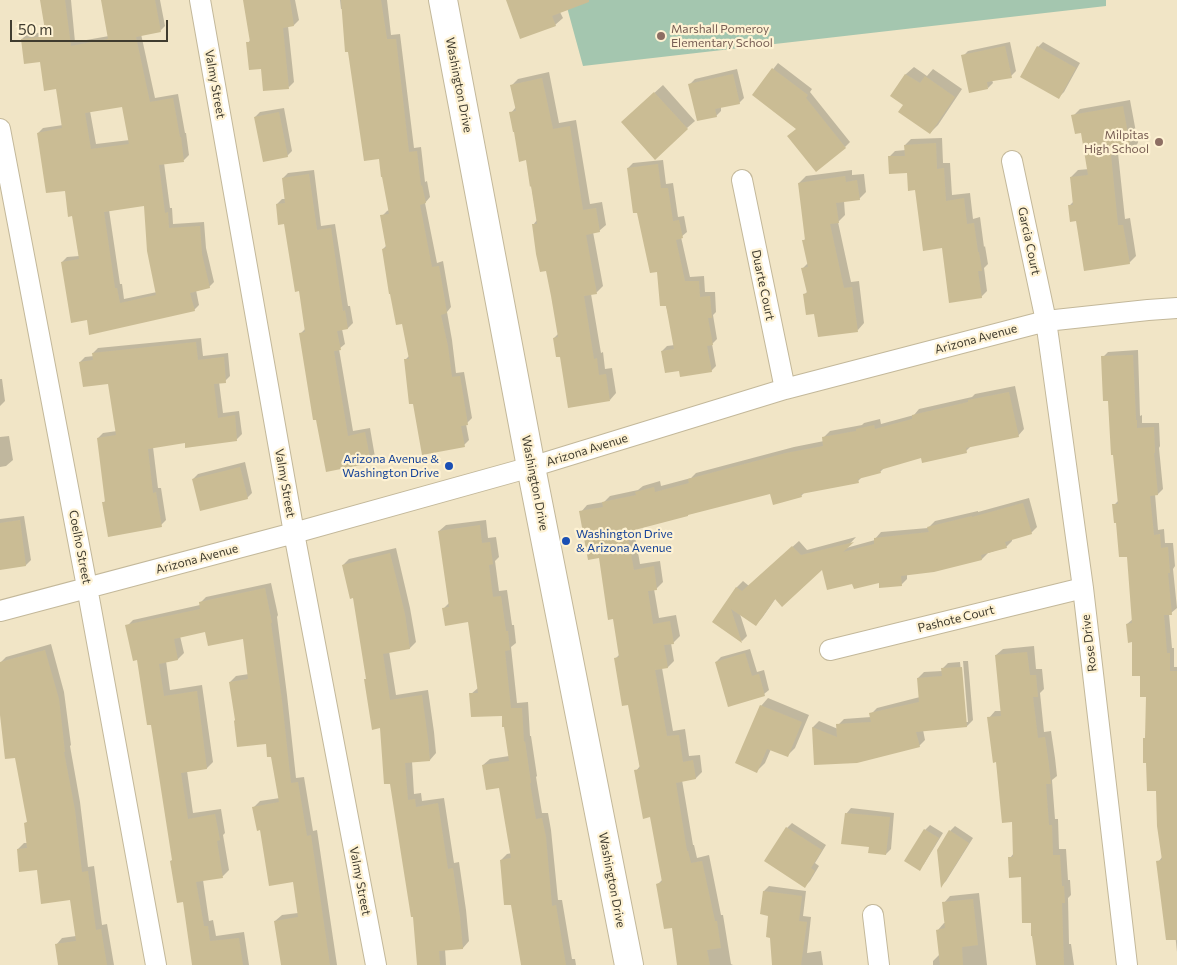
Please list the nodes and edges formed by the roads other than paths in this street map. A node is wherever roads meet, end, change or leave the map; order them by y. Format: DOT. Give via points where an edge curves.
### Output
graph roads {
  1 [pos="200,0"];
  2 [pos="443,0"];
  3 [pos="0,129"];
  4 [pos="1012,161"];
  5 [pos="742,180"];
  6 [pos="1177,308"];
  7 [pos="1046,321"];
  8 [pos="785,390"];
  9 [pos="531,467"];
  10 [pos="294,533"];
  11 [pos="87,587"];
  12 [pos="1082,588"];
  13 [pos="0,611"];
  14 [pos="830,650"];
  15 [pos="873,915"];
  16 [pos="156,965"];
  17 [pos="376,965"];
  18 [pos="629,965"];
  19 [pos="879,965"];
  20 [pos="1127,965"];
  1 -- 10 [label="street, Valmy Street"];
  2 -- 9 [label="street, Washington Drive"];
  3 -- 11 [label="street, Coelho Street"];
  4 -- 7 [label="street, Garcia Court"];
  5 -- 8 [label="street, Duarte Court"];
  6 -- 7 [label="street, Arizona Avenue"];
  7 -- 8 [label="street, Arizona Avenue"];
  7 -- 12 [label="street, Rose Drive"];
  8 -- 9 [label="street, Arizona Avenue"];
  9 -- 10 [label="street, Arizona Avenue"];
  9 -- 18 [label="street, Washington Drive"];
  10 -- 11 [label="street, Arizona Avenue"];
  10 -- 17 [label="street, Valmy Street"];
  11 -- 13 [label="street, Arizona Avenue"];
  11 -- 16 [label="street, Coelho Street"];
  12 -- 14 [label="street, Pashote Court"];
  12 -- 20 [label="street, Rose Drive"];
  15 -- 19 [label="street"];
}
